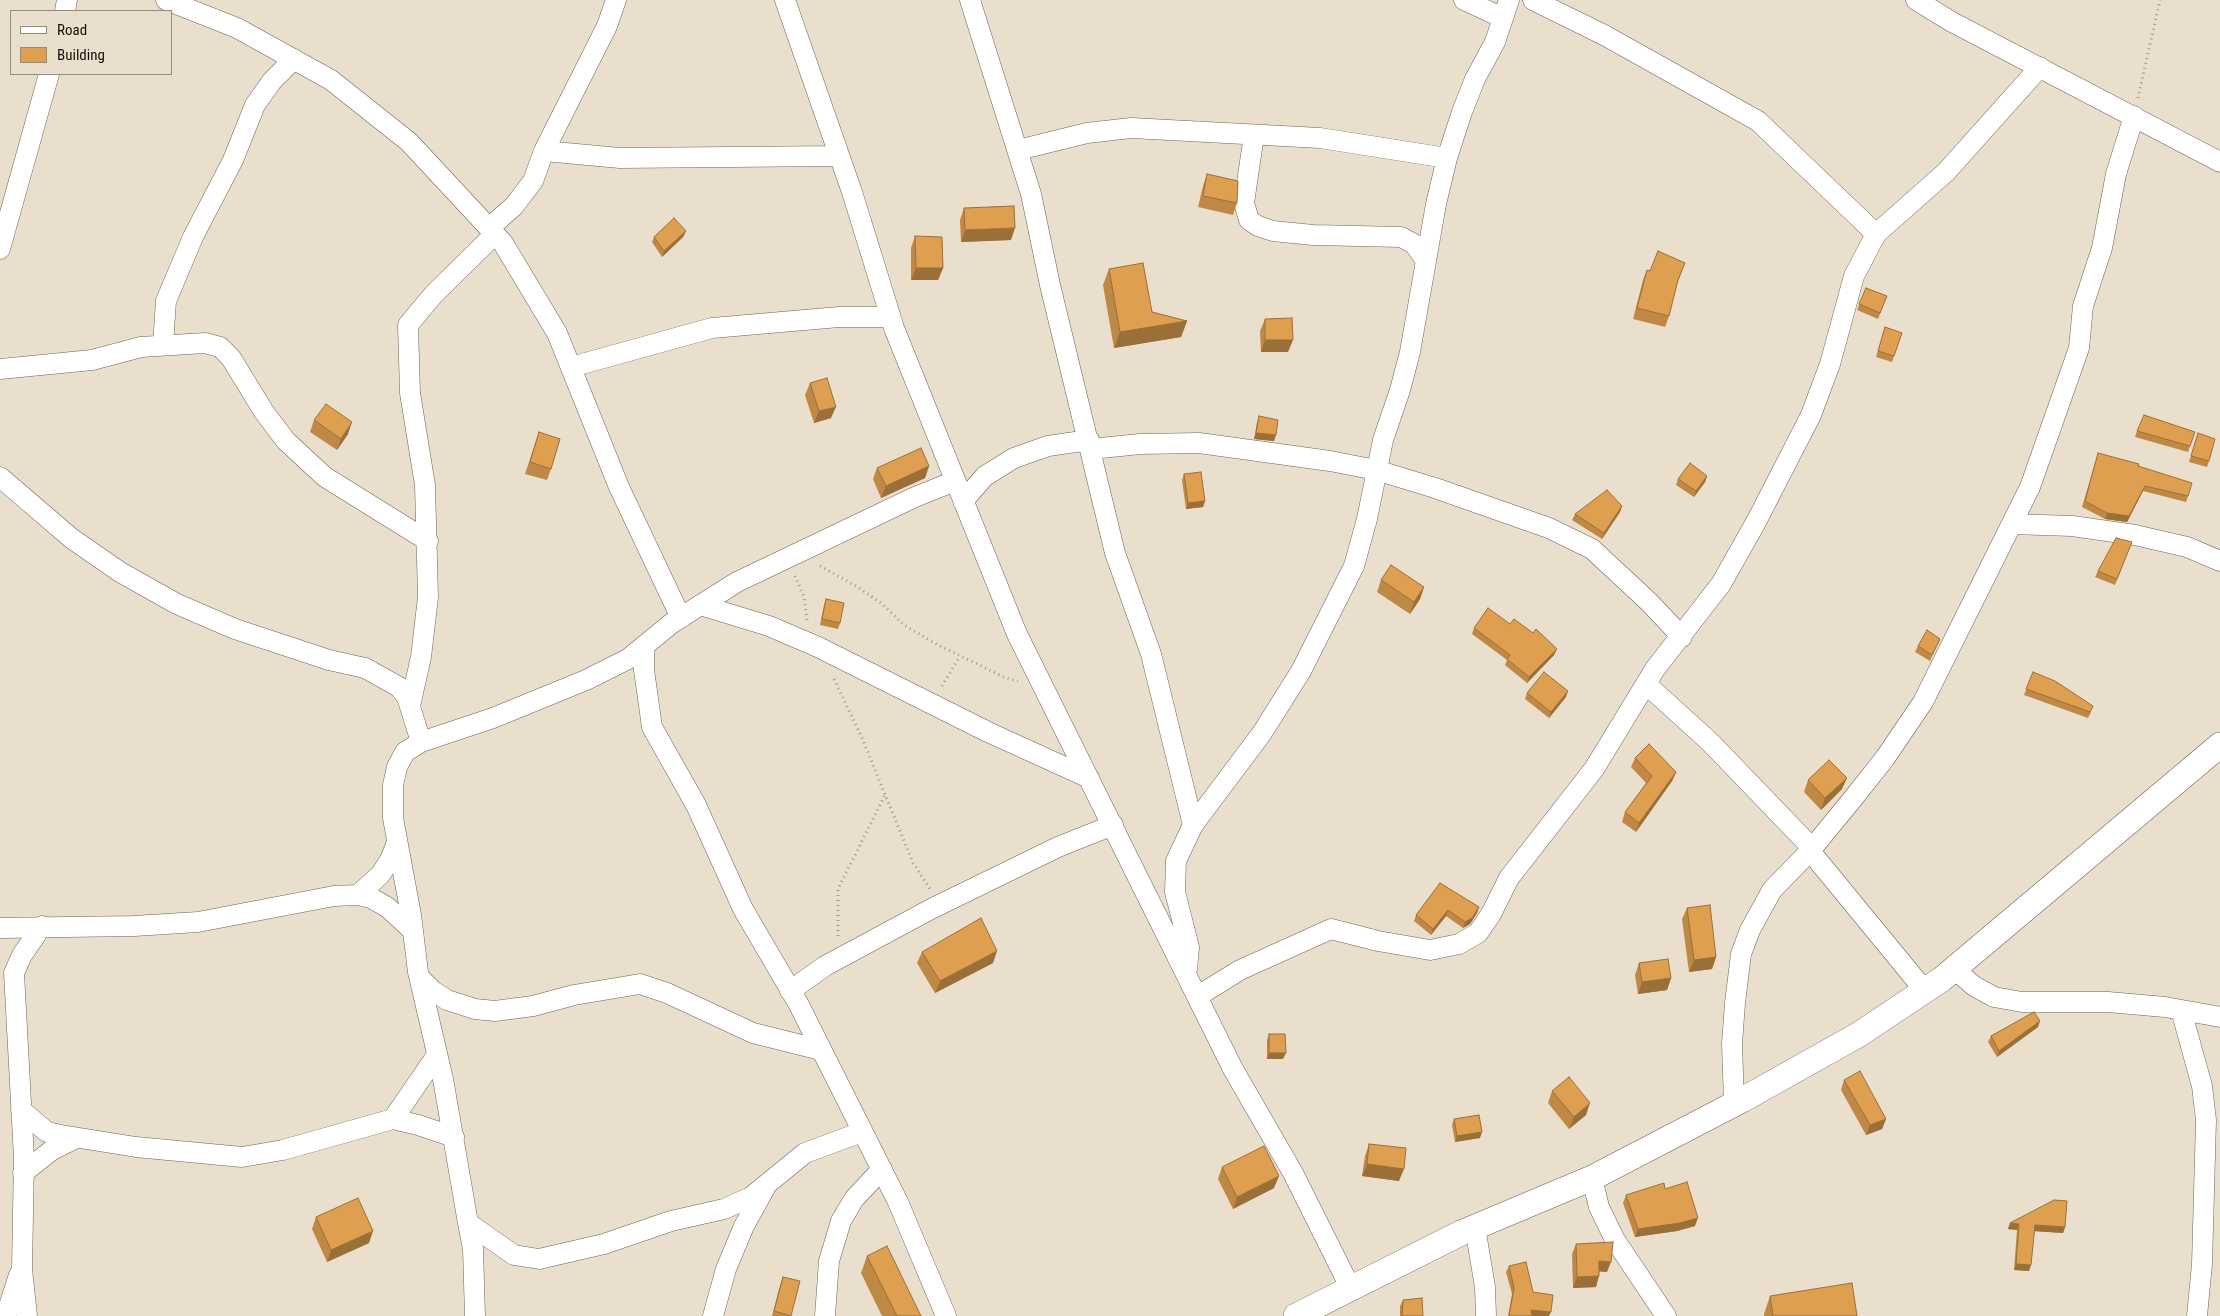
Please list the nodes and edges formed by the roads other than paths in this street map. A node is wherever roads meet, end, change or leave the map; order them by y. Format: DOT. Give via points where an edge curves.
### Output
graph roads {
  1 [pos="166,0"];
  2 [pos="616,0"];
  3 [pos="785,0"];
  4 [pos="970,0"];
  5 [pos="1464,0"];
  6 [pos="1533,0"];
  7 [pos="1916,0"];
  8 [pos="1506,9"];
  9 [pos="294,59"];
  10 [pos="2040,67"];
  11 [pos="49,75"];
  12 [pos="2134,116"];
  13 [pos="1254,135"];
  14 [pos="1018,150"];
  15 [pos="544,151"];
  16 [pos="839,156"];
  17 [pos="1447,158"];
  18 [pos="2220,162"];
  19 [pos="492,231"];
  20 [pos="1876,234"];
  21 [pos="0,249"];
  22 [pos="1426,261"];
  23 [pos="890,317"];
  24 [pos="163,345"];
  25 [pos="571,367"];
  26 [pos="0,369"];
  27 [pos="1090,445"];
  28 [pos="1376,470"];
  29 [pos="0,477"];
  30 [pos="955,481"];
  31 [pos="963,501"];
  32 [pos="2012,524"];
  33 [pos="428,541"];
  34 [pos="2220,561"];
  35 [pos="700,606"];
  36 [pos="681,618"];
  37 [pos="1682,637"];
  38 [pos="644,646"];
  39 [pos="1646,684"];
  40 [pos="410,706"];
  41 [pos="422,742"];
  42 [pos="2220,745"];
  43 [pos="1089,778"];
  44 [pos="1113,825"];
  45 [pos="1193,825"];
  46 [pos="397,842"];
  47 [pos="1811,849"];
  48 [pos="358,894"];
  49 [pos="42,926"];
  50 [pos="0,928"];
  51 [pos="412,930"];
  52 [pos="1954,970"];
  53 [pos="1187,973"];
  54 [pos="419,977"];
  55 [pos="790,991"];
  56 [pos="1925,991"];
  57 [pos="1198,996"];
  58 [pos="2181,1010"];
  59 [pos="2220,1018"];
  60 [pos="821,1050"];
  61 [pos="437,1055"];
  62 [pos="1734,1104"];
  63 [pos="21,1110"];
  64 [pos="393,1119"];
  65 [pos="862,1132"];
  66 [pos="454,1137"];
  67 [pos="76,1138"];
  68 [pos="882,1169"];
  69 [pos="23,1173"];
  70 [pos="1592,1178"];
  71 [pos="767,1184"];
  72 [pos="468,1223"];
  73 [pos="1475,1227"];
  74 [pos="22,1268"];
  75 [pos="1350,1287"];
  76 [pos="471,1314"];
  77 [pos="6,1316"];
  78 [pos="27,1316"];
  79 [pos="713,1316"];
  80 [pos="825,1316"];
  81 [pos="946,1316"];
  82 [pos="1296,1316"];
  83 [pos="1486,1316"];
  84 [pos="1666,1316"];
  85 [pos="2197,1316"];
  1 -- 9 [label="street" via="237,28"];
  2 -- 15 [label="street" via="608,26"];
  3 -- 16 [label="street"];
  4 -- 14 [label="street"];
  5 -- 8 [label="street"];
  6 -- 20 [label="street" via="1604,35 1758,121"];
  7 -- 10 [label="street"];
  8 -- 17 [label="street" via="1495,42 1475,79"];
  9 -- 19 [label="street" via="331,80 409,142"];
  9 -- 24 [label="street" via="272,81 255,105 233,160 184,257 166,301"];
  10 -- 12 [label="street"];
  10 -- 20 [label="street" via="1946,172"];
  11 -- 21 [label="street"];
  12 -- 18 [label="street"];
  12 -- 32 [label="street" via="2116,174 2102,248 2083,306 2079,348 2030,486"];
  13 -- 14 [label="street" via="1131,128"];
  13 -- 17 [label="street" via="1320,138"];
  13 -- 22 [label="street" via="1244,203 1249,220 1273,231 1401,237 1414,244"];
  14 -- 27 [label="street"];
  15 -- 16 [label="street" via="620,158"];
  15 -- 19 [label="street" via="532,181"];
  16 -- 23 [label="street"];
  17 -- 22 [label="street"];
  19 -- 25 [label="street" via="503,243 557,333"];
  19 -- 33 [label="street" via="408,325 410,393 425,485"];
  20 -- 37 [label="street" via="1854,276 1830,364 1811,415 1721,584"];
  22 -- 28 [label="street" via="1410,352"];
  23 -- 25 [label="street" via="839,317 712,328"];
  23 -- 30 [label="street"];
  24 -- 26 [label="street" via="141,347 92,360"];
  24 -- 33 [label="street" via="206,343 220,347 231,358 286,442 325,477"];
  25 -- 36 [label="street" via="619,487"];
  27 -- 28 [label="street" via="1199,443"];
  27 -- 31 [label="street" via="1048,446 1014,458 985,476"];
  27 -- 45 [label="street" via="1115,553 1151,654"];
  28 -- 37 [label="street" via="1549,528 1592,549"];
  28 -- 45 [label="street" via="1354,566 1301,671 1262,733"];
  29 -- 40 [label="street" via="71,538 120,572 177,604 235,629 329,660 365,668 399,687"];
  30 -- 31 [label="street"];
  30 -- 35 [label="street" via="788,557"];
  31 -- 43 [label="street" via="1017,634"];
  32 -- 34 [label="street" via="2072,526 2135,535 2188,547"];
  32 -- 47 [label="street" via="1923,702 1885,758"];
  33 -- 40 [label="street" via="428,597 421,657"];
  35 -- 36 [label="street"];
  35 -- 43 [label="street" via="769,626 824,650"];
  36 -- 38 [label="street"];
  37 -- 39 [label="street"];
  38 -- 41 [label="street" via="628,659 586,680 493,718"];
  38 -- 55 [label="street" via="652,727 711,835 760,941"];
  39 -- 47 [label="street" via="1723,754"];
  39 -- 57 [label="street" via="1594,769 1509,878 1478,933 1459,944 1430,950 1331,929 1240,970"];
  40 -- 41 [label="street"];
  41 -- 46 [label="street" via="405,752 397,767 393,785"];
  42 -- 52 [label="street"];
  43 -- 44 [label="street"];
  44 -- 53 [label="street"];
  44 -- 55 [label="street" via="1058,847 940,905 838,959"];
  45 -- 53 [label="street" via="1181,846 1174,874 1175,892 1189,947"];
  46 -- 48 [label="street" via="380,874"];
  46 -- 51 [label="street"];
  47 -- 56 [label="street"];
  47 -- 62 [label="street" via="1772,890 1741,954 1732,1044"];
  48 -- 49 [label="street" via="198,922"];
  48 -- 51 [label="street" via="387,907"];
  49 -- 50 [label="street"];
  49 -- 63 [label="street" via="14,973"];
  51 -- 54 [label="street"];
  52 -- 56 [label="street"];
  52 -- 58 [label="street" via="1994,997 2022,1002 2108,1002"];
  53 -- 57 [label="street"];
  54 -- 60 [label="street" via="447,1000 475,1009 495,1011 640,984 668,993 753,1033"];
  54 -- 61 [label="street"];
  55 -- 60 [label="street"];
  56 -- 62 [label="street" via="1858,1035"];
  57 -- 75 [label="street" via="1233,1069 1293,1173"];
  58 -- 59 [label="street"];
  58 -- 85 [label="street" via="2202,1086 2206,1120 2202,1264"];
  60 -- 65 [label="street"];
  61 -- 64 [label="street"];
  61 -- 66 [label="street"];
  62 -- 70 [label="street"];
  63 -- 67 [label="street" via="47,1132"];
  63 -- 69 [label="street"];
  64 -- 66 [label="street"];
  64 -- 67 [label="street" via="283,1150 242,1157"];
  65 -- 68 [label="street"];
  65 -- 71 [label="street" via="805,1153"];
  66 -- 72 [label="street"];
  67 -- 69 [label="street" via="52,1150"];
  68 -- 80 [label="street" via="854,1199 841,1221 829,1261"];
  68 -- 81 [label="street"];
  69 -- 74 [label="street"];
  70 -- 73 [label="street"];
  70 -- 84 [label="street" via="1599,1207 1615,1240"];
  71 -- 72 [label="street" via="751,1197 724,1209 539,1259 514,1255"];
  71 -- 79 [label="street" via="726,1269"];
  72 -- 76 [label="street" via="473,1249"];
  73 -- 75 [label="street"];
  73 -- 83 [label="street" via="1485,1287"];
  74 -- 77 [label="street"];
  74 -- 78 [label="street"];
  75 -- 82 [label="street"];
}
